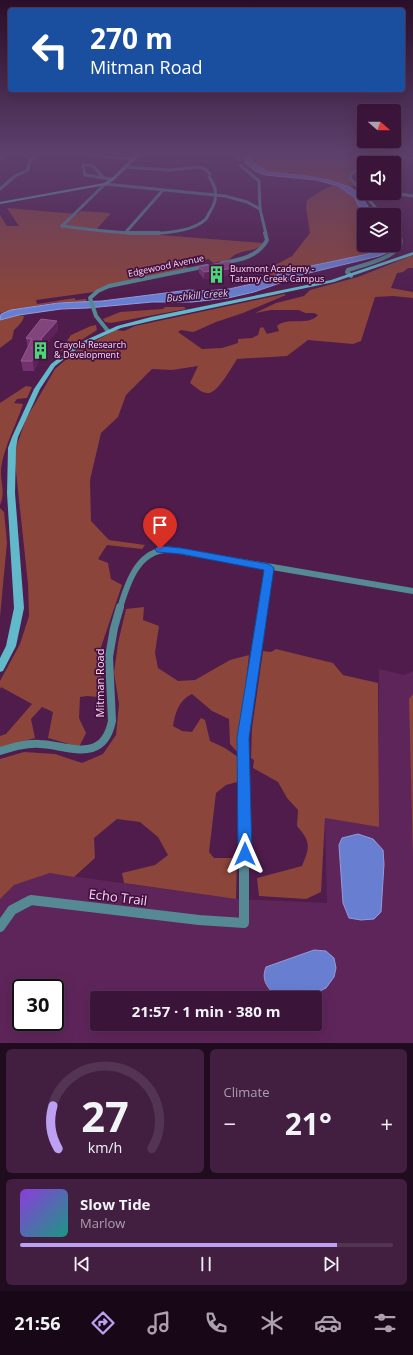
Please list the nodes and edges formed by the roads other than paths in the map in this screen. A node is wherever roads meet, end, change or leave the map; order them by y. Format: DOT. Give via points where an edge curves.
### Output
graph roads {
  1 [pos="85,204"];
  2 [pos="151,204"];
  3 [pos="213,204"];
  4 [pos="249,204"];
  5 [pos="260,204"];
  6 [pos="260,209"];
  7 [pos="126,232"];
  8 [pos="396,252"];
  9 [pos="413,253"];
  10 [pos="218,264"];
  11 [pos="212,265"];
  12 [pos="351,276"];
  13 [pos="108,331"];
  14 [pos="269,568"];
  15 [pos="413,591"];
  16 [pos="0,668"];
  17 [pos="0,751"];
  18 [pos="0,927"];
  1 -- 7 [label="street" via="62,226"];
  2 -- 7 [label="street"];
  3 -- 7 [label="street" via="210,214 202,223 182,231"];
  4 -- 6 [label="street"];
  5 -- 6 [label="street, Edgewood Avenue"];
  6 -- 10 [label="street, Edgewood Avenue" via="266,244 251,254"];
  8 -- 12 [label="street" via="348,270"];
  9 -- 12 [label="main road"];
  11 -- 13 [label="street, Edgewood Avenue" via="109,286 98,291 90,298 95,316"];
  12 -- 13 [label="main road" via="138,321"];
  13 -- 16 [label="main road" via="79,345 53,365 40,383 15,437 10,466 19,608 11,646"];
  14 -- 15 [label="street, Mitman Road"];
  14 -- 17 [label="street, Mitman Road" via="172,550 160,549 148,554 133,574 113,630 110,656 111,724 104,738 96,746 76,751 42,744"];
  14 -- 18 [label="street, Echo Trail" via="243,738 244,923 31,900 18,904 6,916"];
}
